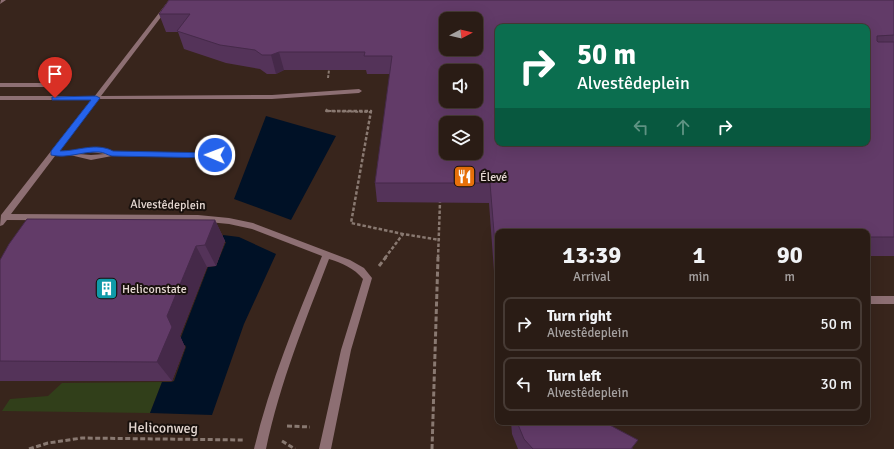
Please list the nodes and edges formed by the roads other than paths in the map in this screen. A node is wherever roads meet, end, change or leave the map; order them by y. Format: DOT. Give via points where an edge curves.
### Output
graph roads {
  1 [pos="4,0"];
  2 [pos="172,0"];
  3 [pos="0,3"];
  4 [pos="0,85"];
  5 [pos="58,85"];
  6 [pos="359,91"];
  7 [pos="0,98"];
  8 [pos="96,98"];
  9 [pos="54,153"];
  10 [pos="215,155"];
  11 [pos="2,220"];
  12 [pos="326,255"];
  13 [pos="870,300"];
  14 [pos="894,300"];
  15 [pos="261,445"];
  16 [pos="325,449"];
  1 -- 3 [label="street"];
  2 -- 8 [label="street, Alvestêdeplein"];
  4 -- 5 [label="street"];
  6 -- 8 [label="street" via="272,98"];
  7 -- 8 [label="street"];
  8 -- 9 [label="street, Alvestêdeplein"];
  9 -- 10 [label="street" via="70,153 81,158 99,158 112,154"];
  9 -- 11 [label="street, Alvestêdeplein"];
  11 -- 12 [label="street, Alvestêdeplein" via="198,218 229,221 253,226"];
  12 -- 15 [label="street" via="279,377"];
  12 -- 16 [label="street, Alvestêdeplein" via="347,262 361,270 368,278 346,350"];
  13 -- 14 [label="street"];
}
